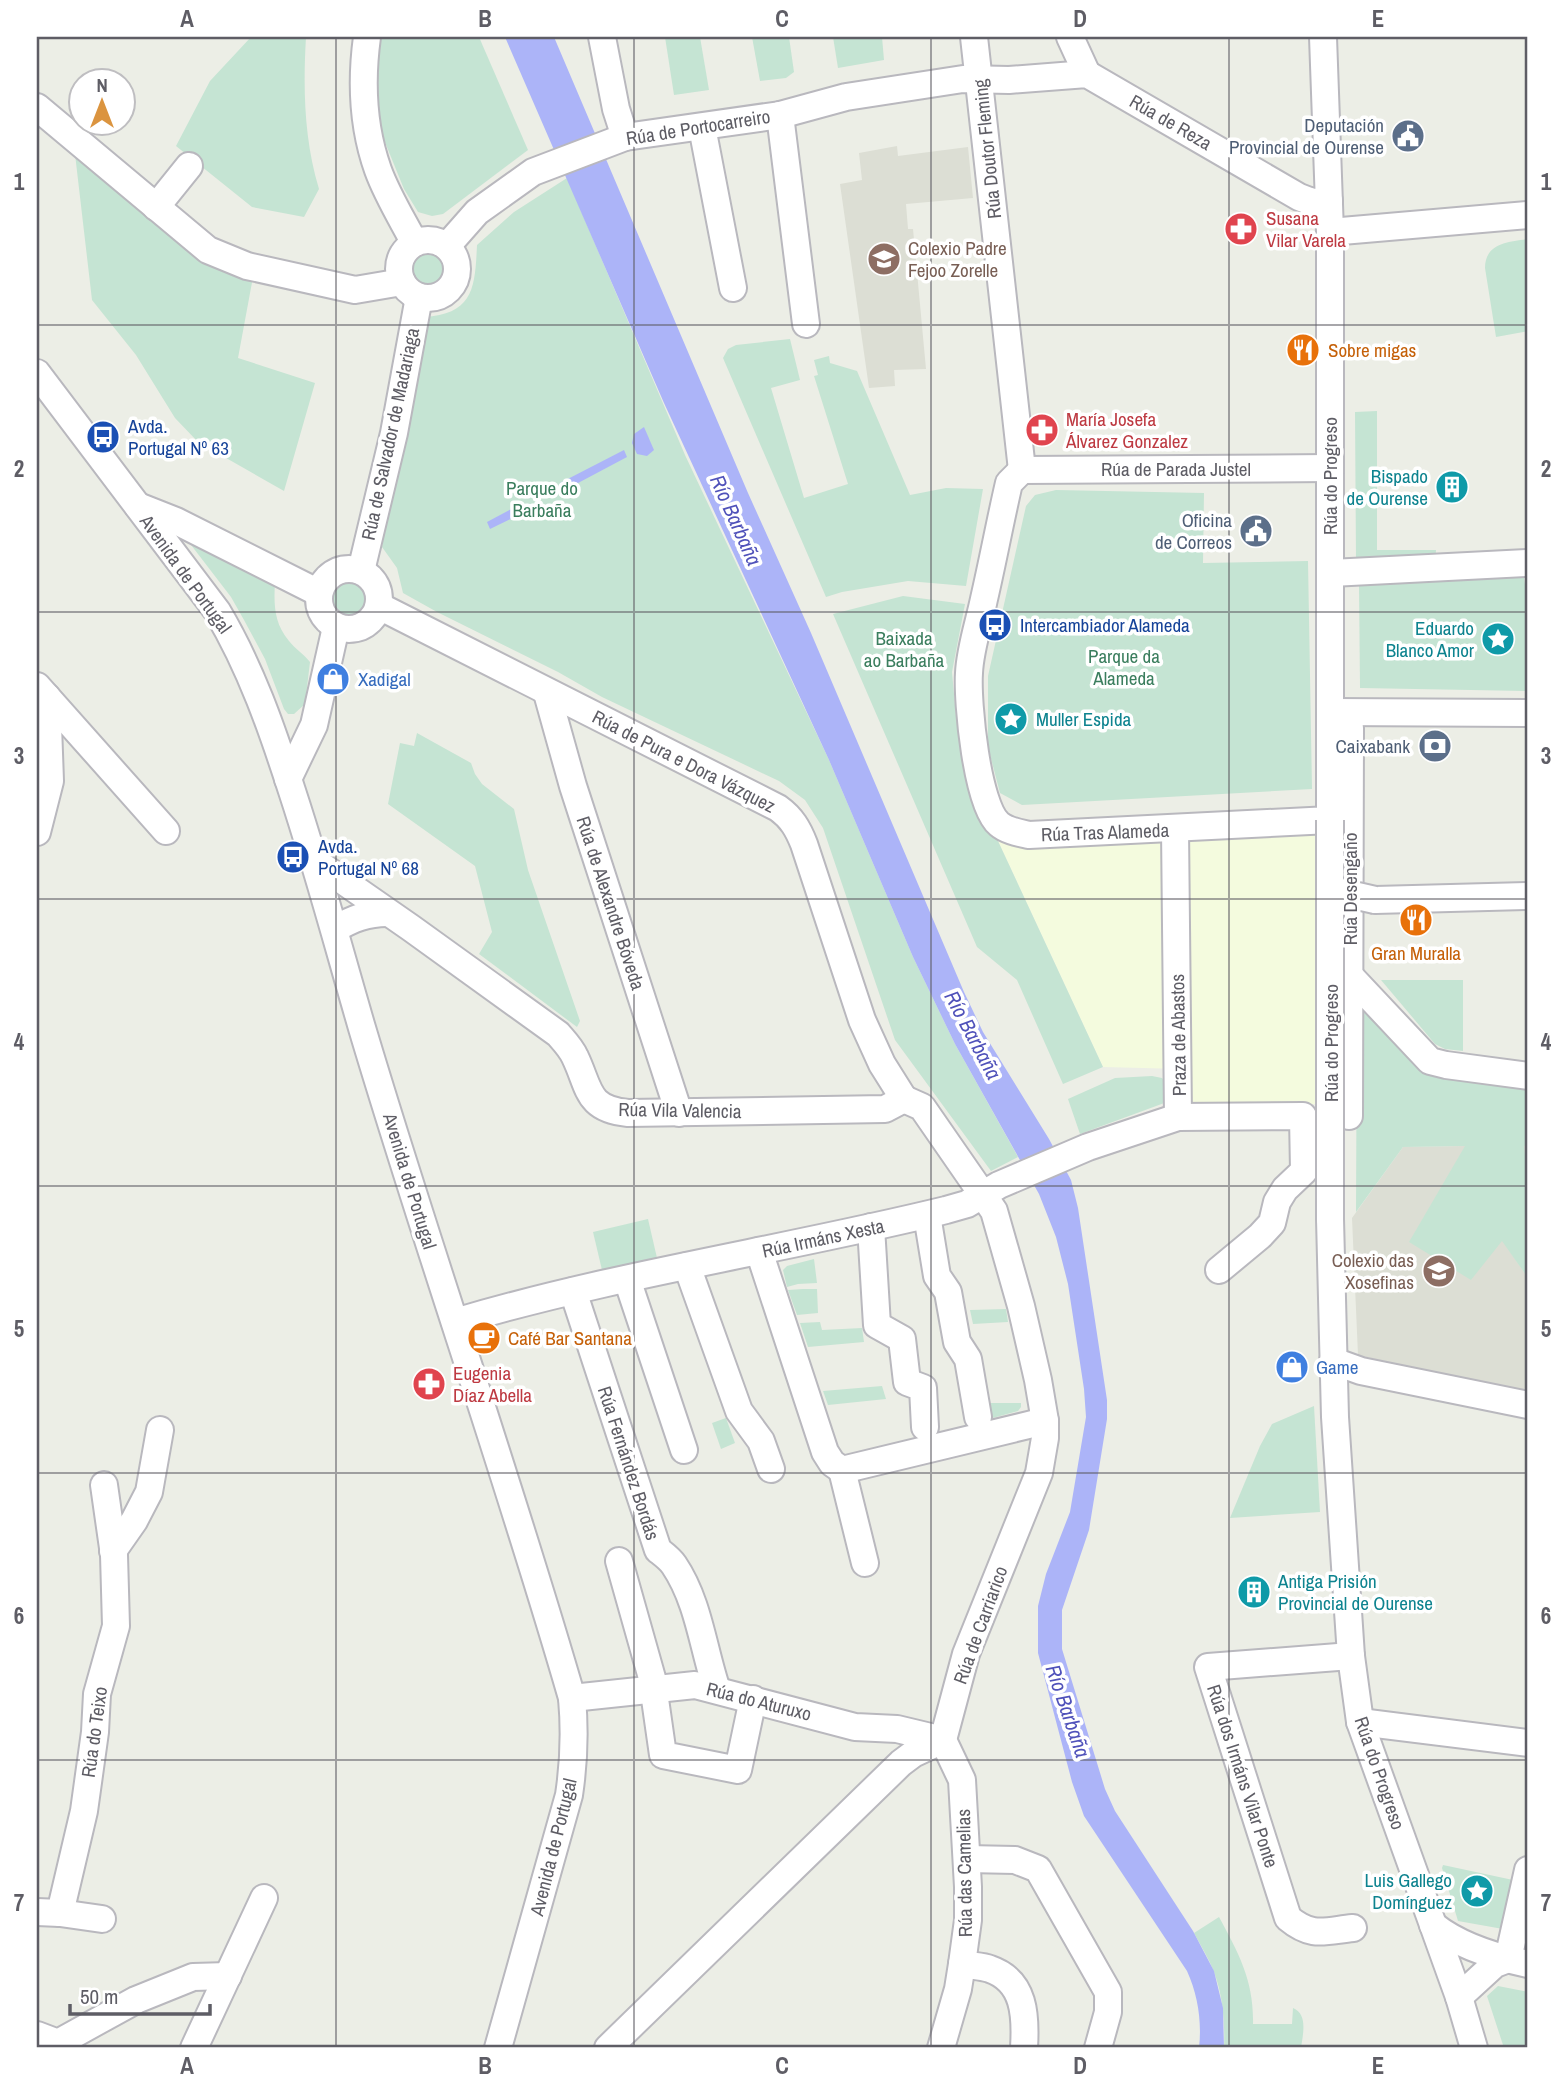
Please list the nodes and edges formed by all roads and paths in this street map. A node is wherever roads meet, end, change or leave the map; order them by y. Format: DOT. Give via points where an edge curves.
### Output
graph roads {
  1 [pos="367,37"];
  2 [pos="602,37"];
  3 [pos="974,37"];
  4 [pos="1070,37"];
  5 [pos="1323,37"];
  6 [pos="1087,75"];
  7 [pos="980,79"];
  8 [pos="37,107"];
  9 [pos="780,114"];
  10 [pos="702,127"];
  11 [pos="613,141"];
  12 [pos="190,166"];
  13 [pos="1329,201"];
  14 [pos="156,207"];
  15 [pos="1528,215"];
  16 [pos="1330,232"];
  17 [pos="414,243"];
  18 [pos="447,246"];
  19 [pos="733,288"];
  20 [pos="411,290"];
  21 [pos="806,324"];
  22 [pos="37,373"];
  23 [pos="1330,468"];
  24 [pos="1022,470"];
  25 [pos="164,524"];
  26 [pos="1528,563"];
  27 [pos="361,571"];
  28 [pos="1331,573"];
  29 [pos="319,593"];
  30 [pos="379,606"];
  31 [pos="336,627"];
  32 [pos="42,692"];
  33 [pos="547,693"];
  34 [pos="1331,712"];
  35 [pos="1528,713"];
  36 [pos="269,721"];
  37 [pos="307,729"];
  38 [pos="279,748"];
  39 [pos="288,779"];
  40 [pos="1330,820"];
  41 [pos="1175,829"];
  42 [pos="166,831"];
  43 [pos="37,832"];
  44 [pos="316,862"];
  45 [pos="1331,890"];
  46 [pos="325,895"];
  47 [pos="1528,896"];
  48 [pos="365,897"];
  49 [pos="387,913"];
  50 [pos="335,929"];
  51 [pos="1350,976"];
  52 [pos="1528,1076"];
  53 [pos="904,1099"];
  54 [pos="679,1113"];
  55 [pos="1349,1116"];
  56 [pos="1178,1117"];
  57 [pos="985,1186"];
  58 [pos="927,1215"];
  59 [pos="871,1227"];
  60 [pos="759,1251"];
  61 [pos="687,1266"];
  62 [pos="1219,1270"];
  63 [pos="627,1279"];
  64 [pos="573,1291"];
  65 [pos="455,1322"];
  66 [pos="1333,1362"];
  67 [pos="1528,1405"];
  68 [pos="978,1417"];
  69 [pos="1045,1421"];
  70 [pos="925,1427"];
  71 [pos="160,1430"];
  72 [pos="684,1450"];
  73 [pos="771,1469"];
  74 [pos="842,1470"];
  75 [pos="104,1485"];
  76 [pos="113,1551"];
  77 [pos="619,1561"];
  78 [pos="865,1563"];
  79 [pos="1351,1656"];
  80 [pos="707,1681"];
  81 [pos="653,1690"];
  82 [pos="572,1698"];
  83 [pos="753,1699"];
  84 [pos="1360,1722"];
  85 [pos="943,1740"];
  86 [pos="1528,1743"];
  87 [pos="967,1859"];
  88 [pos="1528,1870"];
  89 [pos="264,1898"];
  90 [pos="49,1912"];
  91 [pos="102,1919"];
  92 [pos="1433,1925"];
  93 [pos="1353,1927"];
  94 [pos="1518,1961"];
  95 [pos="962,1964"];
  96 [pos="228,1976"];
  97 [pos="1459,1997"];
  98 [pos="37,2035"];
  99 [pos="1475,2042"];
  100 [pos="194,2048"];
  101 [pos="498,2048"];
  102 [pos="608,2048"];
  103 [pos="941,2048"];
  104 [pos="1024,2048"];
  105 [pos="1098,2048"];
  1 -- 17 [label="street" via="363,74 373,153"];
  2 -- 11 [label="street" via="616,109"];
  3 -- 7 [label="street, Rúa Doutor Fleming"];
  4 -- 6 [label="street"];
  5 -- 13 [label="street, Rúa do Progreso"];
  6 -- 7 [label="street"];
  6 -- 13 [label="street, Rúa de Reza" via="1298,197"];
  7 -- 9 [label="street, Rúa de Portocarreiro" via="859,95"];
  7 -- 24 [label="street, Rúa Doutor Fleming"];
  8 -- 14 [label="street"];
  9 -- 10 [label="street, Rúa de Portocarreiro"];
  9 -- 21 [label="street"];
  10 -- 11 [label="street, Rúa de Portocarreiro"];
  10 -- 19 [label="street"];
  11 -- 18 [label="street, Rúa de Portocarreiro" via="533,172 477,212"];
  12 -- 14 [label="street"];
  13 -- 16 [label="street, Rúa do Progreso"];
  14 -- 20 [label="street" via="208,250 247,266 355,290"];
  15 -- 16 [label="street"];
  16 -- 23 [label="street, Rúa do Progreso"];
  17 -- 18 [label="street" via="426,239"];
  17 -- 20 [label="street" via="400,260 399,271"];
  18 -- 20 [label="street" via="458,266 451,288 431,298"];
  20 -- 27 [label="street, Rúa de Salvador de Madariaga" via="394,433"];
  22 -- 25 [label="street, Avenida de Portugal" via="136,505"];
  23 -- 24 [label="street, Rúa de Parada Justel"];
  23 -- 28 [label="street, Rúa do Progreso"];
  24 -- 41 [label="street, Rúa Tras Alameda" via="1009,483 969,672 974,752 991,812 999,824 1029,835"];
  25 -- 29 [label="street"];
  25 -- 36 [label="street, Avenida de Portugal" via="228,630"];
  26 -- 28 [label="street"];
  27 -- 29 [label="street" via="335,572"];
  27 -- 30 [label="street" via="376,586"];
  28 -- 34 [label="street, Rúa do Progreso"];
  29 -- 31 [label="street" via="321,613"];
  30 -- 31 [label="street" via="362,627"];
  30 -- 33 [label="street, Rúa de Pura e Dora Vázquez"];
  31 -- 37 [label="street"];
  32 -- 42 [label="street"];
  32 -- 43 [label="street" via="50,781"];
  33 -- 53 [label="street, Rúa de Pura e Dora Vázquez" via="787,814 804,844 868,1036"];
  33 -- 54 [label="street, Rúa de Alexandre Bóveda"];
  34 -- 35 [label="street"];
  34 -- 40 [label="street, Rúa do Progreso"];
  34 -- 51 [label="street, Rúa Desengaño" via="1350,729"];
  36 -- 37 [label="street"];
  36 -- 38 [label="street, Avenida de Portugal"];
  37 -- 38 [label="street"];
  37 -- 39 [label="street"];
  38 -- 39 [label="street, Avenida de Portugal"];
  39 -- 44 [label="street, Avenida de Portugal"];
  40 -- 41 [label="street, Rúa Tras Alameda"];
  40 -- 45 [label="street, Rúa do Progreso, bridge"];
  41 -- 56 [label="street, Praza de Abastos"];
  44 -- 46 [label="street, Avenida de Portugal"];
  44 -- 48 [label="street, Rúa Vila Valencia"];
  45 -- 47 [label="street, bridge" via="1375,900"];
  45 -- 66 [label="street, Rúa do Progreso, bridge"];
  46 -- 48 [label="street"];
  46 -- 50 [label="street, Avenida de Portugal"];
  48 -- 49 [label="street, Rúa Vila Valencia"];
  49 -- 50 [label="street" via="359,916"];
  49 -- 54 [label="street, Rúa Vila Valencia" via="558,1034 575,1056 596,1102 616,1112"];
  50 -- 65 [label="street, Avenida de Portugal"];
  51 -- 52 [label="street" via="1430,1061"];
  51 -- 55 [label="street, Rúa Desengaño"];
  53 -- 54 [label="street, Rúa Vila Valencia" via="885,1109"];
  53 -- 57 [label="street" via="922,1107"];
  56 -- 57 [label="street, Rúa Irmáns Xesta"];
  56 -- 62 [label="street, Praza de Abastos" via="1303,1116 1304,1171 1285,1189 1272,1223"];
  57 -- 58 [label="street, Rúa Irmáns Xesta" via="967,1204"];
  57 -- 69 [label="street, Rúa de Carriarico" via="1018,1294"];
  58 -- 59 [label="street, Rúa Irmáns Xesta"];
  58 -- 68 [label="street" via="937,1276 948,1292 957,1342 968,1359"];
  59 -- 60 [label="street, Rúa Irmáns Xesta"];
  59 -- 70 [label="street" via="877,1325 902,1339 907,1382 923,1388"];
  60 -- 61 [label="street, Rúa Irmáns Xesta"];
  60 -- 74 [label="street" via="825,1452"];
  61 -- 63 [label="street, Rúa Irmáns Xesta"];
  61 -- 73 [label="street" via="739,1411 761,1441"];
  63 -- 64 [label="street, Rúa Irmáns Xesta"];
  63 -- 72 [label="street"];
  64 -- 65 [label="street, Rúa Irmáns Xesta"];
  64 -- 80 [label="street, Rúa Fernández Bordás" via="658,1549 673,1563 704,1638"];
  65 -- 82 [label="street, Avenida de Portugal"];
  66 -- 67 [label="street"];
  66 -- 79 [label="street, Rúa do Progreso"];
  69 -- 74 [label="street"];
  69 -- 85 [label="street, Rúa de Carriarico" via="1039,1473 966,1654"];
  71 -- 76 [label="street" via="149,1492"];
  74 -- 78 [label="street"];
  75 -- 76 [label="street, Rúa do Teixo"];
  76 -- 90 [label="street, Rúa do Teixo" via="116,1626 97,1694 84,1811"];
  77 -- 81 [label="street"];
  79 -- 84 [label="street, Rúa do Progreso"];
  79 -- 93 [label="street, Rúa dos Irmáns Vilar Ponte" via="1208,1667 1288,1917 1314,1932"];
  80 -- 81 [label="street, Rúa do Aturuxo"];
  80 -- 83 [label="street, Rúa do Aturuxo"];
  81 -- 82 [label="street, Rúa do Aturuxo"];
  81 -- 83 [label="street" via="663,1755 738,1770"];
  82 -- 101 [label="street, Avenida de Portugal" via="575,1728 569,1795"];
  83 -- 85 [label="street, Rúa do Aturuxo" via="855,1727 897,1728"];
  84 -- 86 [label="street"];
  84 -- 92 [label="street, Rúa do Progreso"];
  85 -- 87 [label="street, Rúa das Camelias" via="962,1780"];
  85 -- 102 [label="street" via="901,1763"];
  87 -- 95 [label="street, Rúa das Camelias" via="968,1920"];
  87 -- 105 [label="street" via="1016,1860 1038,1869 1108,1992 1108,2012"];
  88 -- 94 [label="street"];
  89 -- 96 [label="street"];
  90 -- 91 [label="street"];
  92 -- 94 [label="street" via="1460,1942"];
  92 -- 97 [label="street, Rúa do Progreso"];
  94 -- 97 [label="street" via="1495,1964"];
  95 -- 103 [label="street, Rúa das Camelias"];
  95 -- 104 [label="street" via="990,1969 1013,1984 1023,2008"];
  96 -- 98 [label="street" via="193,1977 136,2000 58,2043"];
  96 -- 100 [label="street"];
  97 -- 99 [label="street, Rúa do Progreso"];
}
